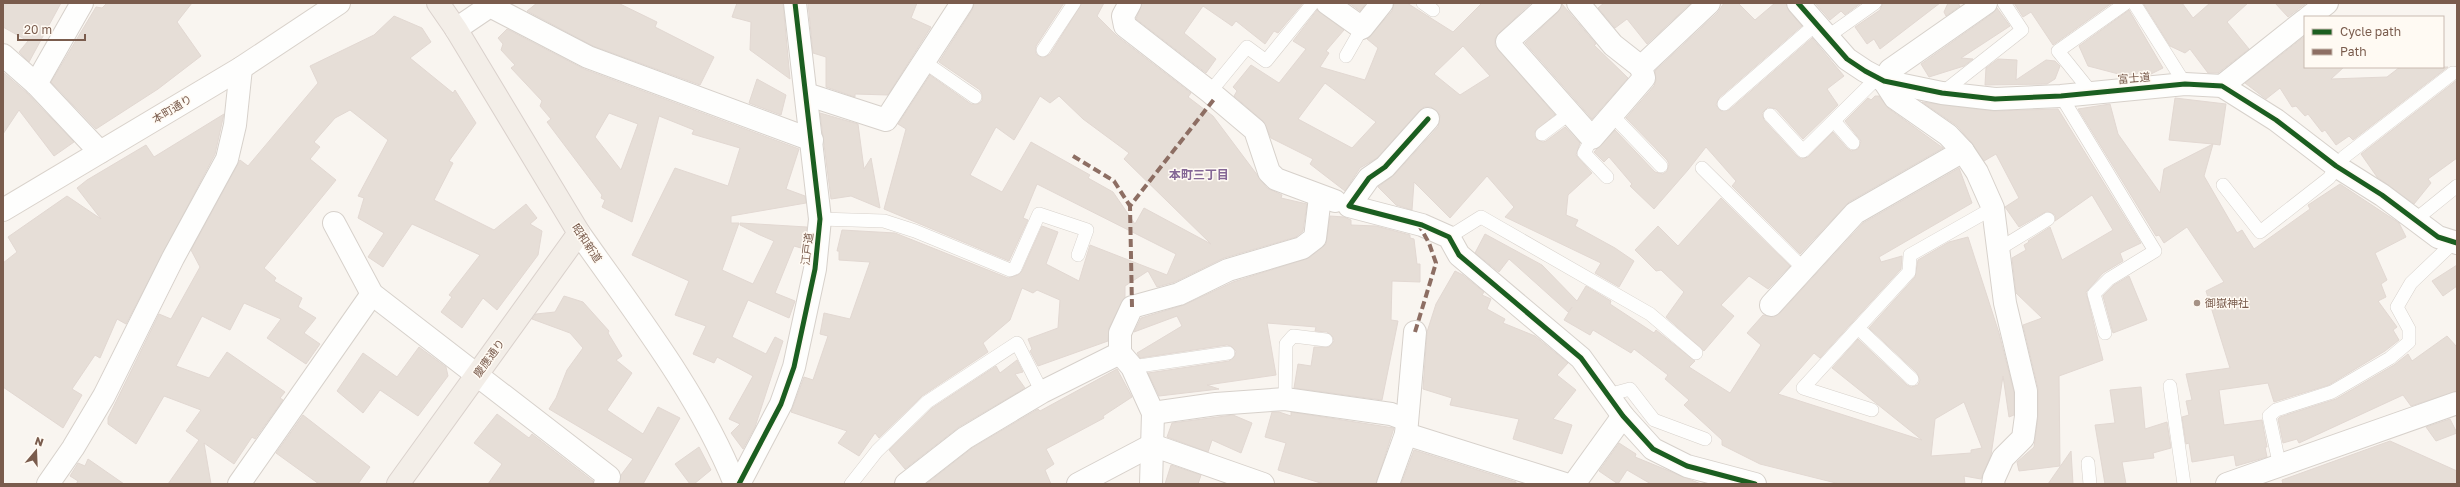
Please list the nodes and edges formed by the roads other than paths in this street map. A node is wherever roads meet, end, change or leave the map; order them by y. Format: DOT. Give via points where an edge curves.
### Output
graph roads {
  1 [pos="82,3"];
  2 [pos="339,3"];
  3 [pos="438,3"];
  4 [pos="795,3"];
  5 [pos="962,3"];
  6 [pos="1074,3"];
  7 [pos="1130,3"];
  8 [pos="1313,3"];
  9 [pos="1327,3"];
  10 [pos="1382,3"];
  11 [pos="1550,3"];
  12 [pos="1578,3"];
  13 [pos="1709,3"];
  14 [pos="1798,3"];
  15 [pos="1875,3"];
  16 [pos="1986,3"];
  17 [pos="2004,3"];
  18 [pos="2126,3"];
  19 [pos="2134,3"];
  20 [pos="2327,3"];
  21 [pos="2310,16"];
  22 [pos="2304,21"];
  23 [pos="1362,28"];
  24 [pos="456,29"];
  25 [pos="1821,31"];
  26 [pos="1043,50"];
  27 [pos="3,55"];
  28 [pos="1346,56"];
  29 [pos="923,61"];
  30 [pos="1641,67"];
  31 [pos="241,68"];
  32 [pos="2453,73"];
  33 [pos="1881,79"];
  34 [pos="36,84"];
  35 [pos="2185,84"];
  36 [pos="2222,86"];
  37 [pos="1210,92"];
  38 [pos="2091,92"];
  39 [pos="1942,93"];
  40 [pos="806,94"];
  41 [pos="2061,96"];
  42 [pos="975,97"];
  43 [pos="1724,104"];
  44 [pos="1570,113"];
  45 [pos="1770,114"];
  46 [pos="1613,116"];
  47 [pos="1428,119"];
  48 [pos="1834,120"];
  49 [pos="1542,134"];
  50 [pos="1592,138"];
  51 [pos="812,140"];
  52 [pos="1854,143"];
  53 [pos="1963,151"];
  54 [pos="100,152"];
  55 [pos="1661,166"];
  56 [pos="2336,166"];
  57 [pos="1702,168"];
  58 [pos="1607,177"];
  59 [pos="2224,185"];
  60 [pos="2457,186"];
  61 [pos="1320,197"];
  62 [pos="1349,206"];
  63 [pos="1993,208"];
  64 [pos="3,210"];
  65 [pos="820,219"];
  66 [pos="2048,219"];
  67 [pos="2415,220"];
  68 [pos="334,223"];
  69 [pos="579,233"];
  70 [pos="1449,237"];
  71 [pos="2455,243"];
  72 [pos="1999,249"];
  73 [pos="1078,255"];
  74 [pos="1804,269"];
  75 [pos="372,294"];
  76 [pos="1771,304"];
  77 [pos="1858,328"];
  78 [pos="1415,332"];
  79 [pos="2105,333"];
  80 [pos="1326,340"];
  81 [pos="1228,353"];
  82 [pos="1696,353"];
  83 [pos="1126,360"];
  84 [pos="477,375"];
  85 [pos="1912,378"];
  86 [pos="2170,386"];
  87 [pos="1042,392"];
  88 [pos="1608,395"];
  89 [pos="1286,398"];
  90 [pos="2457,403"];
  91 [pos="1872,410"];
  92 [pos="1153,413"];
  93 [pos="1623,416"];
  94 [pos="1406,427"];
  95 [pos="1704,439"];
  96 [pos="1152,445"];
  97 [pos="2088,463"];
  98 [pos="2280,467"];
  99 [pos="48,484"];
  100 [pos="239,484"];
  101 [pos="398,484"];
  102 [pos="605,484"];
  103 [pos="735,484"];
  104 [pos="738,484"];
  105 [pos="851,484"];
  106 [pos="906,484"];
  107 [pos="1078,484"];
  108 [pos="1151,484"];
  109 [pos="1262,484"];
  110 [pos="1388,484"];
  111 [pos="1565,484"];
  112 [pos="1574,484"];
  113 [pos="1755,484"];
  114 [pos="1993,484"];
  115 [pos="2090,484"];
  116 [pos="2184,484"];
  117 [pos="2227,484"];
  1 -- 34 [label="street"];
  2 -- 31 [label="street, 本町通り"];
  3 -- 24 [label="main road, 昭和新道"];
  4 -- 40 [label="street, 江戸道"];
  5 -- 29 [label="street"];
  6 -- 26 [label="lane"];
  7 -- 37 [label="street" via="1123,16 1125,26"];
  8 -- 37 [label="lane" via="1266,61 1247,48"];
  9 -- 23 [label="street"];
  10 -- 23 [label="street"];
  11 -- 44 [label="street" via="1507,42"];
  12 -- 30 [label="street" via="1613,45"];
  13 -- 30 [label="street"];
  14 -- 25 [label="street, 富士道"];
  15 -- 25 [label="lane"];
  16 -- 33 [label="street" via="1890,70"];
  17 -- 39 [label="lane" via="2022,30"];
  18 -- 38 [label="lane" via="2058,51"];
  19 -- 35 [label="lane"];
  20 -- 21 [label="street"];
  22 -- 36 [label="street"];
  23 -- 28 [label="lane"];
  24 -- 51 [label="street" via="490,6 588,57"];
  24 -- 69 [label="main road, 昭和新道"];
  25 -- 33 [label="street, 富士道" via="1847,59"];
  25 -- 43 [label="lane"];
  27 -- 34 [label="street"];
  29 -- 40 [label="street" via="886,120"];
  29 -- 42 [label="lane"];
  30 -- 46 [label="street" via="1644,78"];
  31 -- 54 [label="street, 本町通り"];
  31 -- 99 [label="street" via="235,125 227,158 173,258 104,396"];
  32 -- 56 [label="lane" via="2344,157"];
  33 -- 39 [label="street, 富士道"];
  33 -- 48 [label="lane"];
  33 -- 53 [label="street" via="1895,98 1948,135"];
  34 -- 54 [label="street"];
  35 -- 36 [label="street, 富士道"];
  35 -- 38 [label="street, 富士道"];
  36 -- 56 [label="street, 富士道" via="2276,120"];
  37 -- 61 [label="street" via="1255,130 1269,172 1276,179"];
  38 -- 41 [label="street, 富士道"];
  39 -- 41 [label="street, 富士道" via="1995,99"];
  40 -- 51 [label="street, 江戸道"];
  41 -- 79 [label="lane" via="2155,251 2109,279 2094,294"];
  44 -- 49 [label="lane"];
  44 -- 50 [label="street"];
  45 -- 48 [label="lane" via="1803,151"];
  46 -- 50 [label="street"];
  46 -- 55 [label="lane"];
  47 -- 62 [label="street" via="1385,167 1369,178"];
  48 -- 52 [label="lane"];
  50 -- 58 [label="lane" via="1584,153"];
  51 -- 65 [label="street, 江戸道"];
  53 -- 63 [label="street" via="1977,172"];
  53 -- 74 [label="street" via="1855,213"];
  54 -- 64 [label="street, 本町通り"];
  56 -- 59 [label="lane" via="2329,178 2260,232"];
  56 -- 67 [label="street, 富士道" via="2382,195"];
  57 -- 74 [label="lane"];
  60 -- 67 [label="lane"];
  61 -- 62 [label="street"];
  61 -- 83 [label="street" via="1315,238 1302,248 1228,270 1179,294 1132,307 1120,333"];
  62 -- 70 [label="street" via="1422,225"];
  63 -- 72 [label="street"];
  63 -- 77 [label="lane" via="1910,255 1909,272"];
  65 -- 73 [label="lane" via="884,221 916,231 1010,270 1015,268 1039,214 1086,230"];
  65 -- 104 [label="street, 江戸道" via="815,269 794,367 781,404"];
  66 -- 72 [label="lane"];
  67 -- 71 [label="street, 富士道" via="2438,237"];
  68 -- 75 [label="street"];
  69 -- 84 [label="main road, 慶應通り"];
  69 -- 103 [label="street, 昭和新道" via="675,371 710,430"];
  70 -- 82 [label="lane" via="1481,217 1650,314"];
  70 -- 88 [label="street" via="1459,255 1581,358"];
  71 -- 98 [label="lane" via="2411,283 2397,308 2409,329 2409,342 2390,358 2332,392 2276,410 2269,416"];
  72 -- 114 [label="street" via="2005,303 2026,391 2026,416 2023,438 2003,458"];
  74 -- 76 [label="street"];
  75 -- 84 [label="street"];
  75 -- 100 [label="street"];
  77 -- 85 [label="lane"];
  77 -- 91 [label="lane" via="1803,388"];
  78 -- 94 [label="street"];
  80 -- 89 [label="lane" via="1293,336 1286,344"];
  81 -- 83 [label="lane"];
  83 -- 87 [label="street"];
  83 -- 92 [label="street"];
  84 -- 101 [label="main road, 慶應通り"];
  84 -- 102 [label="street" via="609,477"];
  86 -- 116 [label="lane"];
  87 -- 105 [label="lane" via="1017,343 927,402 877,451"];
  87 -- 106 [label="street" via="965,438"];
  88 -- 93 [label="street"];
  88 -- 95 [label="lane" via="1630,389 1654,420"];
  89 -- 92 [label="street"];
  89 -- 94 [label="street" via="1391,414"];
  90 -- 98 [label="street"];
  92 -- 96 [label="street"];
  93 -- 112 [label="street"];
  93 -- 113 [label="street" via="1653,449 1686,466"];
  94 -- 110 [label="street"];
  94 -- 111 [label="street"];
  96 -- 107 [label="street"];
  96 -- 108 [label="street"];
  96 -- 109 [label="street"];
  97 -- 115 [label="lane"];
  98 -- 117 [label="street"];
}
